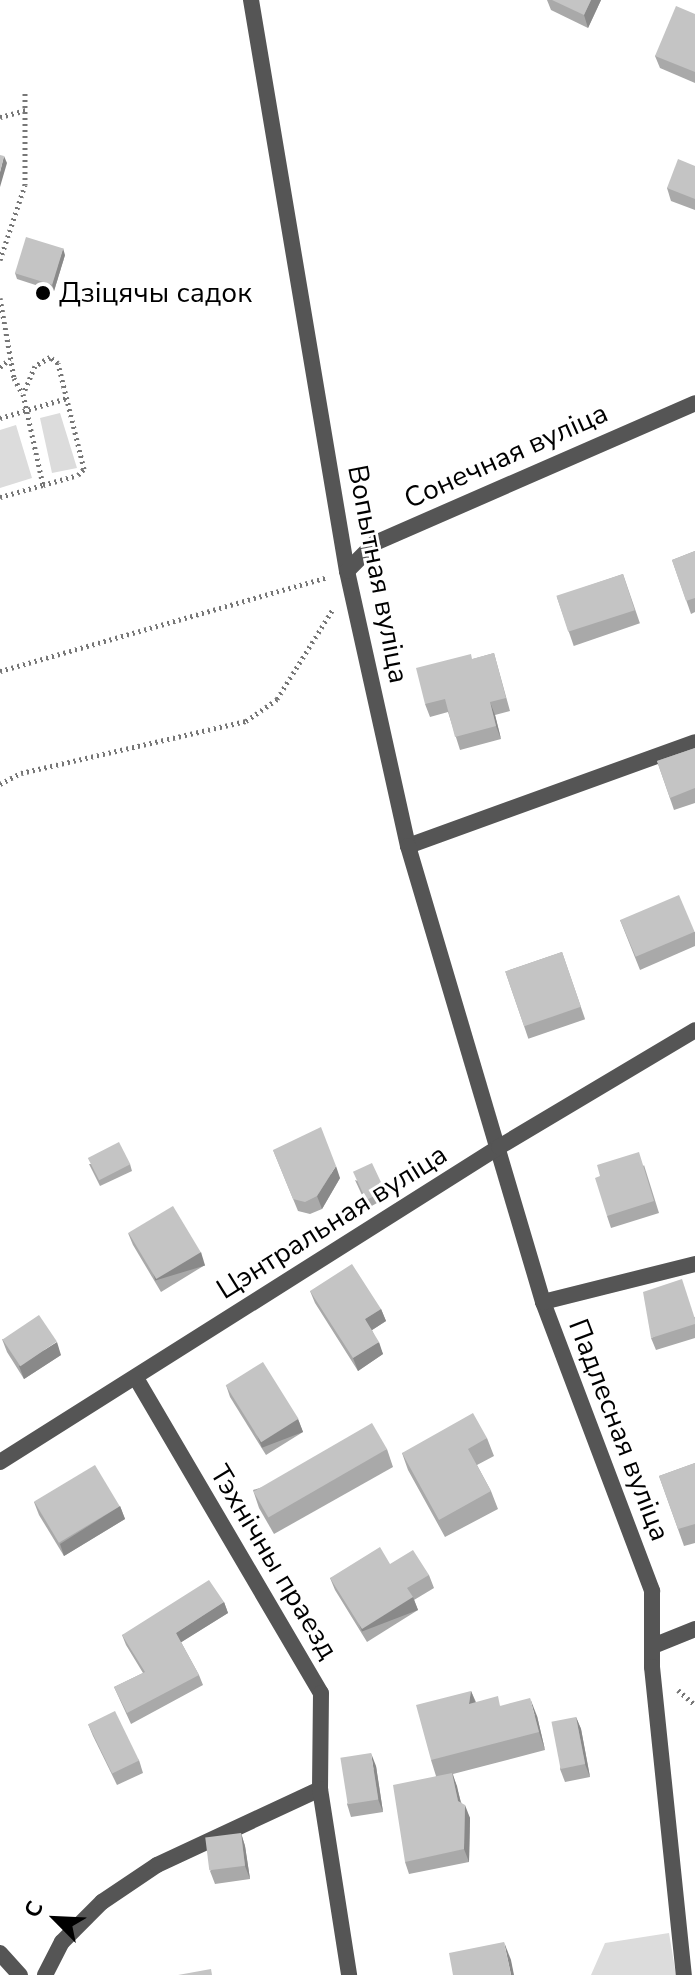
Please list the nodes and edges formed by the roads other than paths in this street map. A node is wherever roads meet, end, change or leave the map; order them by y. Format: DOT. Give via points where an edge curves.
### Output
graph roads {
  1 [pos="251,0"];
  2 [pos="695,403"];
  3 [pos="347,571"];
  4 [pos="695,742"];
  5 [pos="408,846"];
  6 [pos="695,1030"];
  7 [pos="499,1147"];
  8 [pos="695,1264"];
  9 [pos="543,1302"];
  10 [pos="136,1378"];
  11 [pos="0,1462"];
  12 [pos="695,1629"];
  13 [pos="653,1646"];
  14 [pos="320,1789"];
  15 [pos="0,1953"];
  16 [pos="20,1975"];
  17 [pos="45,1975"];
  18 [pos="349,1975"];
  19 [pos="684,1975"];
  1 -- 3 [label="street, Вопытная вуліца"];
  2 -- 3 [label="street, Сонечная вуліца" via="375,543"];
  3 -- 5 [label="street, Вопытная вуліца"];
  4 -- 5 [label="street"];
  5 -- 7 [label="street, Вопытная вуліца" via="476,1091"];
  6 -- 7 [label="street, Цэнтральная вуліца"];
  7 -- 9 [label="street, Падлесная вуліца"];
  7 -- 10 [label="street, Цэнтральная вуліца"];
  8 -- 9 [label="street"];
  9 -- 13 [label="street, Падлесная вуліца" via="652,1591"];
  10 -- 11 [label="street, Цэнтральная вуліца"];
  10 -- 14 [label="street, Тэхнічны праезд" via="321,1693"];
  12 -- 13 [label="street"];
  13 -- 19 [label="street, Падлесная вуліца"];
  14 -- 17 [label="street" via="157,1865 102,1902 62,1942"];
  14 -- 18 [label="street, Тэхнічны праезд"];
  15 -- 16 [label="street"];
}
